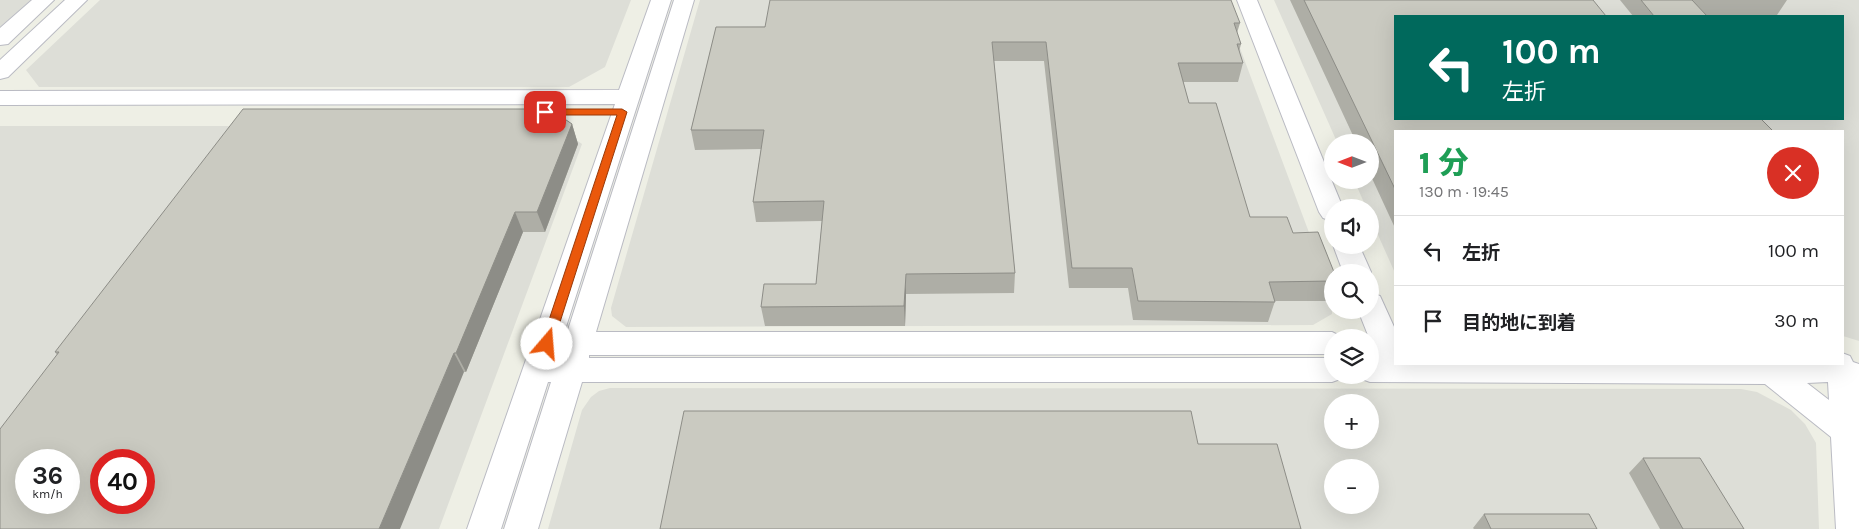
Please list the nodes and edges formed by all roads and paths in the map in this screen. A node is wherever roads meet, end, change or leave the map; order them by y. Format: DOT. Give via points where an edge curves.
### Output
graph roads {
  1 [pos="44,0"];
  2 [pos="77,0"];
  3 [pos="661,0"];
  4 [pos="684,0"];
  5 [pos="1246,0"];
  6 [pos="0,39"];
  7 [pos="0,72"];
  8 [pos="0,98"];
  9 [pos="625,105"];
  10 [pos="0,112"];
  11 [pos="1327,199"];
  12 [pos="1374,319"];
  13 [pos="1324,343"];
  14 [pos="1384,354"];
  15 [pos="543,357"];
  16 [pos="574,357"];
  17 [pos="1848,364"];
  18 [pos="1620,365"];
  19 [pos="1838,365"];
  20 [pos="1324,370"];
  21 [pos="1771,372"];
  22 [pos="1846,432"];
  23 [pos="484,529"];
  24 [pos="521,529"];
  25 [pos="1853,529"];
  1 -- 6 [label="street"];
  2 -- 7 [label="street"];
  3 -- 9 [label="street"];
  4 -- 16 [label="street"];
  5 -- 11 [label="street"];
  8 -- 9 [label="street"];
  9 -- 10 [label="street"];
  9 -- 15 [label="street"];
  12 -- 14 [label="street"];
  13 -- 16 [label="street"];
  15 -- 16 [label="street"];
  15 -- 23 [label="street"];
  16 -- 20 [label="street"];
  16 -- 24 [label="street"];
  17 -- 22 [label="street"];
  18 -- 21 [label="street"];
  19 -- 21 [label="street"];
  21 -- 22 [label="street"];
  22 -- 25 [label="street"];
}
